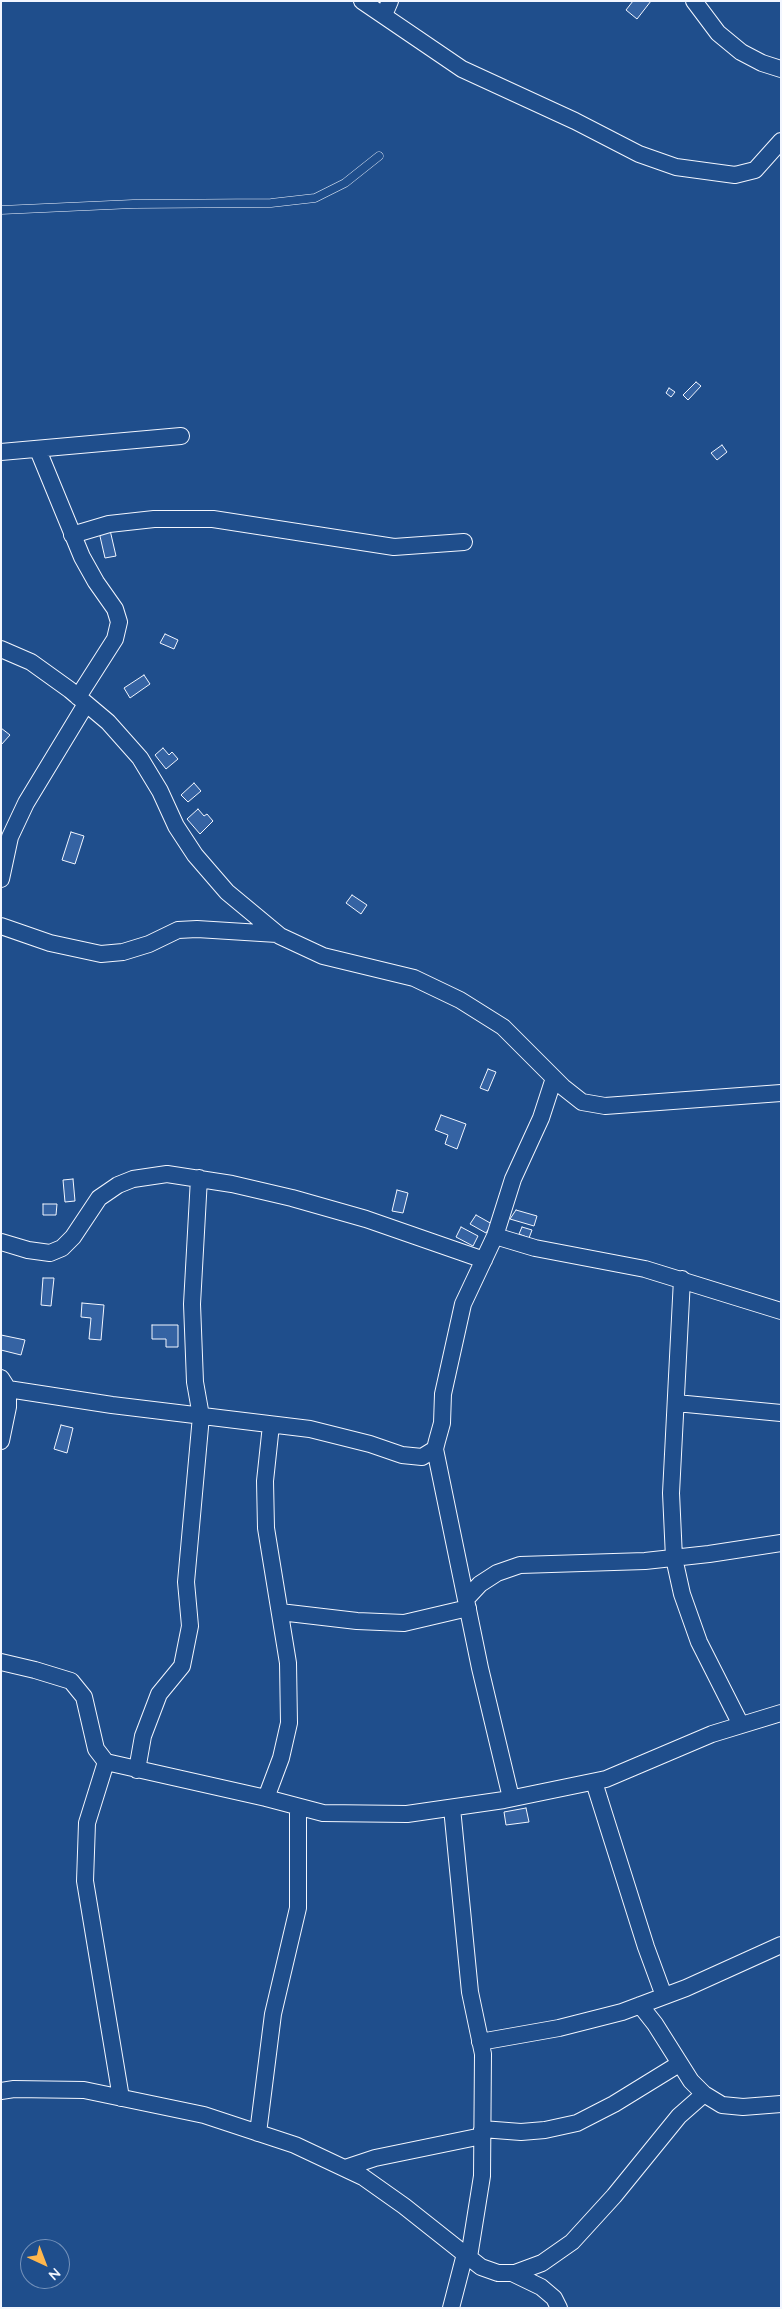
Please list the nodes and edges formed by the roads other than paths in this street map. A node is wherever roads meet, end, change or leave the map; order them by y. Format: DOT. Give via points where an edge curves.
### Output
graph roads {
  1 [pos="362,1"];
  2 [pos="694,1"];
  3 [pos="387,8"];
  4 [pos="781,69"];
  5 [pos="781,140"];
  6 [pos="380,156"];
  7 [pos="1,210"];
  8 [pos="181,436"];
  9 [pos="38,450"];
  10 [pos="1,452"];
  11 [pos="72,534"];
  12 [pos="464,542"];
  13 [pos="1,649"];
  14 [pos="82,701"];
  15 [pos="1,879"];
  16 [pos="1,926"];
  17 [pos="277,934"];
  18 [pos="554,1078"];
  19 [pos="781,1094"];
  20 [pos="199,1178"];
  21 [pos="495,1236"];
  22 [pos="1,1242"];
  23 [pos="484,1260"];
  24 [pos="682,1280"];
  25 [pos="781,1311"];
  26 [pos="5,1383"];
  27 [pos="676,1403"];
  28 [pos="781,1413"];
  29 [pos="201,1416"];
  30 [pos="271,1425"];
  31 [pos="1,1441"];
  32 [pos="435,1449"];
  33 [pos="781,1543"];
  34 [pos="674,1558"];
  35 [pos="467,1603"];
  36 [pos="280,1612"];
  37 [pos="1,1662"];
  38 [pos="781,1713"];
  39 [pos="741,1725"];
  40 [pos="106,1762"];
  41 [pos="137,1770"];
  42 [pos="594,1782"];
  43 [pos="266,1798"];
  44 [pos="511,1798"];
  45 [pos="298,1807"];
  46 [pos="452,1808"];
  47 [pos="781,1945"];
  48 [pos="664,1996"];
  49 [pos="640,2005"];
  50 [pos="480,2042"];
  51 [pos="679,2064"];
  52 [pos="1,2091"];
  53 [pos="704,2094"];
  54 [pos="121,2098"];
  55 [pos="781,2104"];
  56 [pos="482,2132"];
  57 [pos="258,2133"];
  58 [pos="345,2168"];
  59 [pos="467,2256"];
  60 [pos="512,2273"];
  61 [pos="451,2308"];
  62 [pos="560,2308"];
  1 -- 3 [label="street"];
  2 -- 4 [label="street" via="718,33 741,52"];
  3 -- 5 [label="street" via="462,69 639,154 676,167 735,175 755,170"];
  6 -- 7 [label="lane" via="345,183 315,198 271,203 143,203"];
  8 -- 9 [label="street"];
  9 -- 10 [label="street"];
  9 -- 11 [label="street"];
  11 -- 12 [label="street" via="109,524 154,519 213,519 394,547"];
  11 -- 14 [label="street" via="96,582 116,609 118,622 115,639"];
  13 -- 14 [label="street" via="30,662"];
  14 -- 15 [label="street" via="10,837"];
  14 -- 17 [label="street" via="108,722 140,758 195,855 227,892"];
  16 -- 17 [label="street" via="101,954 123,952 149,944 178,930"];
  17 -- 18 [label="street" via="323,956 414,978 460,1000 503,1027"];
  18 -- 19 [label="street" via="582,1102 605,1106"];
  18 -- 21 [label="street" via="542,1118 513,1179"];
  20 -- 22 [label="street" via="167,1174 132,1179 118,1185 99,1198 73,1237 62,1248 50,1253"];
  20 -- 23 [label="street" via="366,1219"];
  20 -- 29 [label="street" via="192,1304 194,1382"];
  21 -- 23 [label="street"];
  21 -- 24 [label="street" via="535,1248 645,1269"];
  23 -- 32 [label="street" via="463,1304 443,1394 442,1422"];
  24 -- 25 [label="street"];
  24 -- 27 [label="street"];
  26 -- 29 [label="street"];
  26 -- 31 [label="street" via="8,1407"];
  27 -- 28 [label="street"];
  27 -- 34 [label="street" via="671,1493"];
  29 -- 30 [label="street"];
  29 -- 41 [label="street" via="186,1582 190,1626 182,1666 159,1694 143,1736"];
  30 -- 32 [label="street" via="310,1429 402,1455 422,1457"];
  30 -- 36 [label="street" via="265,1481 266,1528"];
  32 -- 35 [label="street"];
  33 -- 34 [label="street"];
  34 -- 35 [label="street" via="520,1565 497,1573 480,1584"];
  34 -- 39 [label="street" via="682,1594 699,1642"];
  35 -- 36 [label="street" via="404,1623"];
  35 -- 44 [label="street"];
  36 -- 43 [label="street" via="288,1663 289,1723 281,1758"];
  37 -- 40 [label="street" via="71,1681 84,1697 96,1749"];
  38 -- 39 [label="street"];
  39 -- 42 [label="street"];
  40 -- 41 [label="street"];
  40 -- 54 [label="street" via="87,1823 85,1881"];
  41 -- 43 [label="street"];
  42 -- 44 [label="street"];
  42 -- 48 [label="street"];
  43 -- 45 [label="street"];
  44 -- 46 [label="street"];
  45 -- 46 [label="street" via="323,1813 407,1814"];
  45 -- 57 [label="street" via="298,1908 273,2014"];
  46 -- 50 [label="street" via="470,1992"];
  47 -- 48 [label="street"];
  48 -- 49 [label="street"];
  49 -- 50 [label="street" via="559,2028"];
  49 -- 51 [label="street"];
  50 -- 56 [label="street" via="483,2054"];
  51 -- 53 [label="street"];
  51 -- 56 [label="street" via="577,2124 545,2130"];
  52 -- 54 [label="street" via="84,2090"];
  53 -- 55 [label="street" via="722,2106"];
  53 -- 60 [label="street" via="679,2116 572,2242 542,2263"];
  54 -- 57 [label="street" via="204,2115"];
  56 -- 58 [label="street"];
  56 -- 59 [label="street" via="482,2176"];
  57 -- 58 [label="street" via="295,2145"];
  58 -- 59 [label="street" via="404,2206"];
  59 -- 60 [label="street" via="498,2274"];
  59 -- 61 [label="street"];
  60 -- 62 [label="street" via="541,2287"];
}
